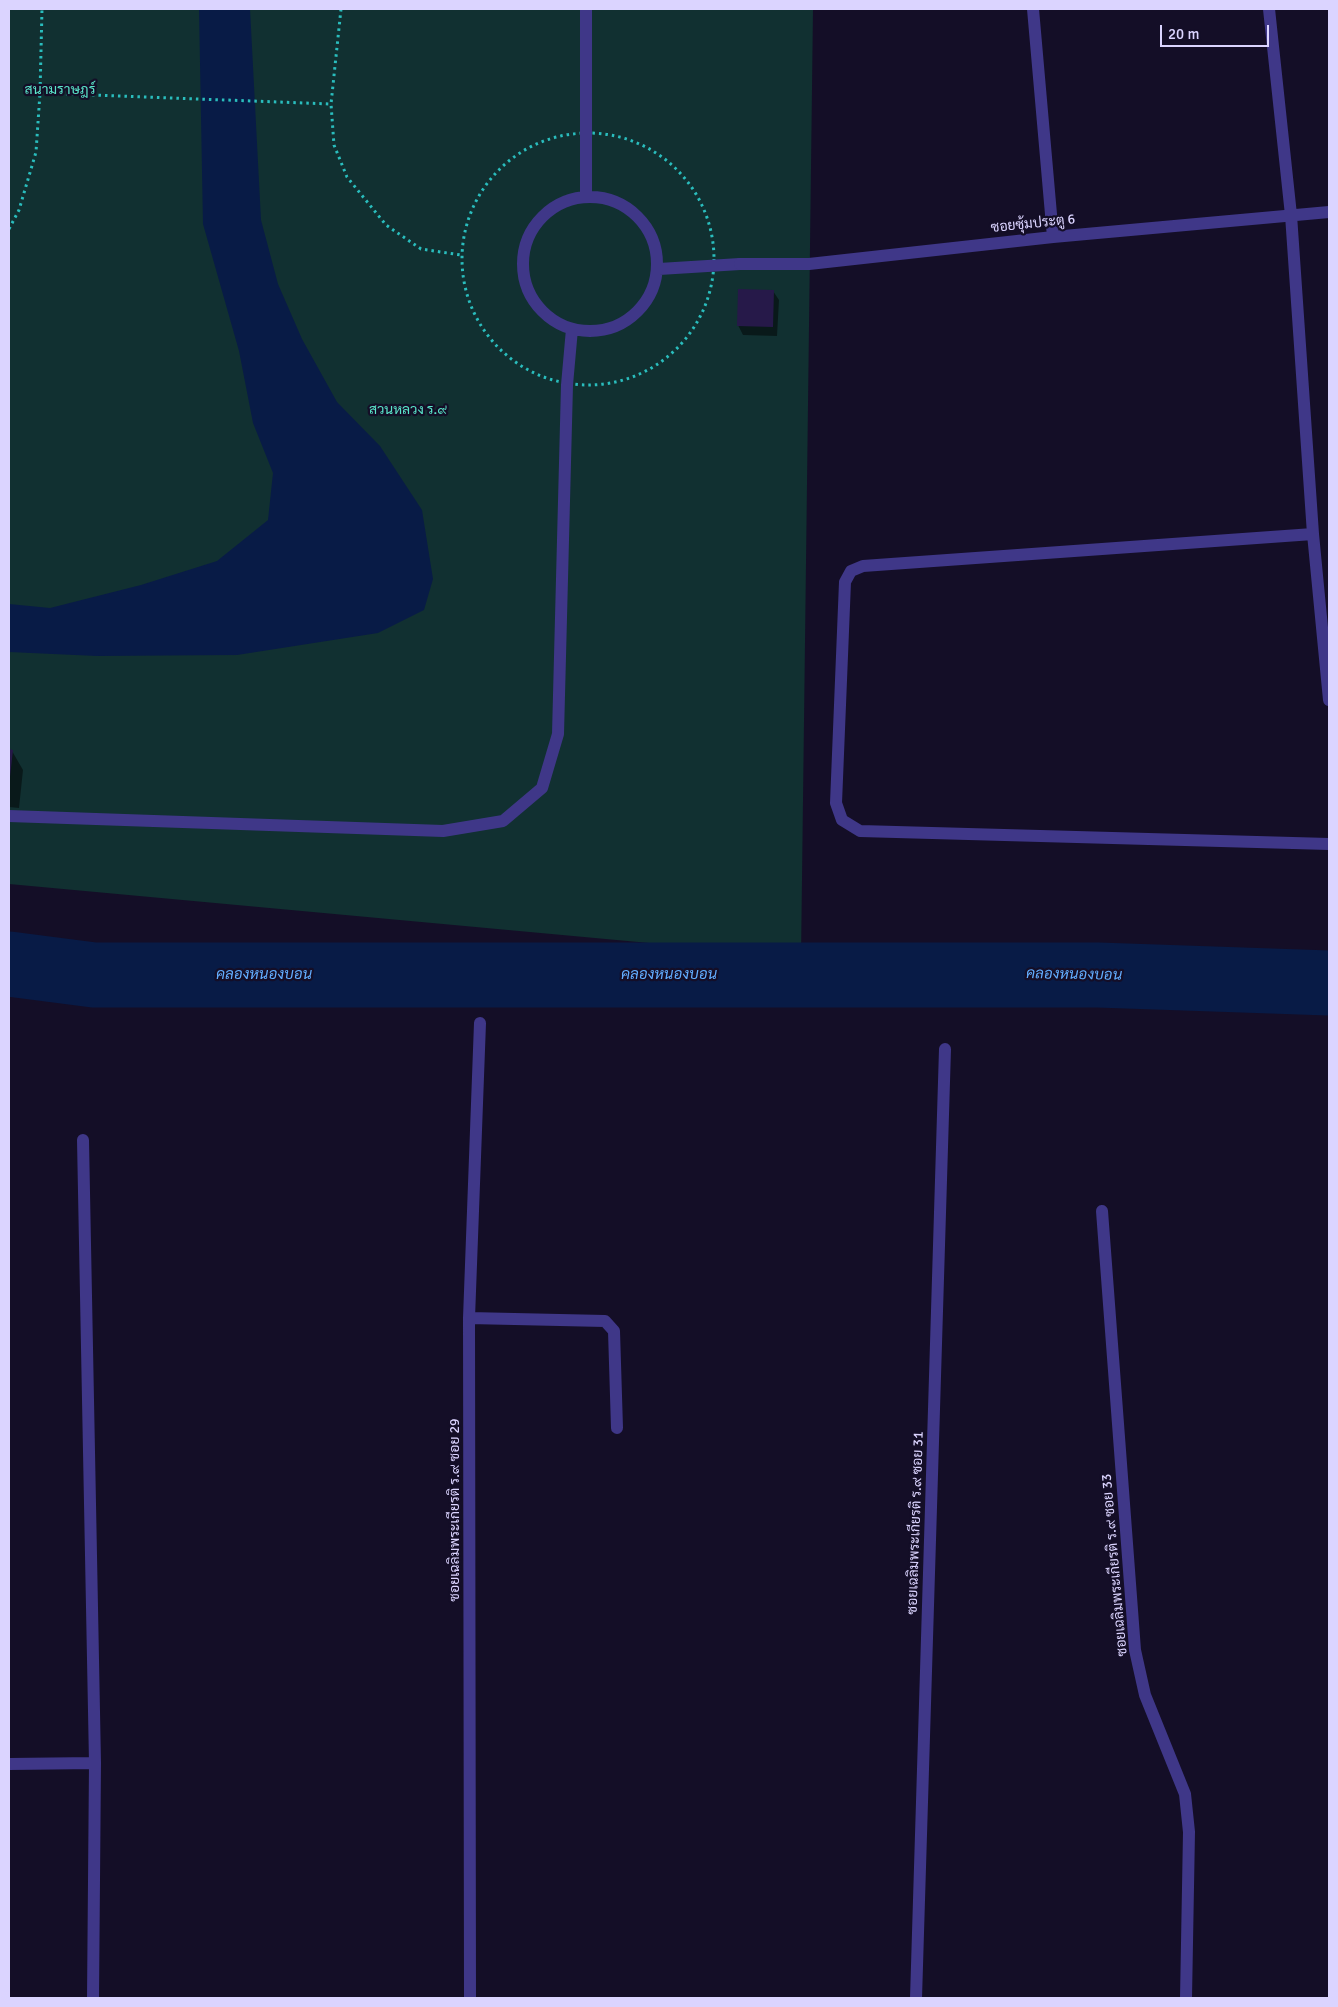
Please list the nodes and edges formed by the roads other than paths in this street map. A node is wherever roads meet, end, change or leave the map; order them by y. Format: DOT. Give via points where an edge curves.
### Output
graph roads {
  1 [pos="586,9"];
  2 [pos="1033,9"];
  3 [pos="1269,9"];
  4 [pos="586,195"];
  5 [pos="1329,212"];
  6 [pos="1291,215"];
  7 [pos="1053,237"];
  8 [pos="659,269"];
  9 [pos="572,329"];
  10 [pos="1313,534"];
  11 [pos="1329,700"];
  12 [pos="9,816"];
  13 [pos="1329,844"];
  14 [pos="480,1023"];
  15 [pos="945,1049"];
  16 [pos="84,1140"];
  17 [pos="1102,1211"];
  18 [pos="469,1318"];
  19 [pos="617,1428"];
  20 [pos="95,1763"];
  21 [pos="9,1764"];
  22 [pos="93,1998"];
  23 [pos="470,1998"];
  24 [pos="916,1998"];
  25 [pos="1186,1998"];
  1 -- 4 [label="street"];
  2 -- 7 [label="street"];
  3 -- 6 [label="street"];
  4 -- 8 [label="street" via="615,200 639,215 655,240"];
  4 -- 9 [label="street" via="560,202 538,220 525,243 522,270 530,296 547,317"];
  5 -- 6 [label="street, ซอยซุ้มประตู 6"];
  6 -- 7 [label="street, ซอยซุ้มประตู 6"];
  6 -- 10 [label="street"];
  7 -- 8 [label="street, ซอยซุ้มประตู 6" via="810,264"];
  8 -- 9 [label="street" via="650,297 629,320 602,331"];
  9 -- 12 [label="street" via="567,384 558,734 542,788 503,821 443,831"];
  10 -- 11 [label="street"];
  10 -- 13 [label="street" via="863,566 851,570 845,582 836,803 842,820 860,831"];
  14 -- 18 [label="street, ซอยเฉลิมพระเกียรติ ร.๙ ซอย 29"];
  15 -- 24 [label="street, ซอยเฉลิมพระเกียรติ ร.๙ ซอย 31"];
  16 -- 20 [label="street"];
  17 -- 25 [label="street, ซอยเฉลิมพระเกียรติ ร.๙ ซอย 33" via="1135,1650 1145,1695 1185,1794 1189,1832"];
  18 -- 19 [label="street" via="605,1321 614,1330"];
  18 -- 23 [label="street, ซอยเฉลิมพระเกียรติ ร.๙ ซอย 29"];
  20 -- 21 [label="street"];
  20 -- 22 [label="street"];
}
